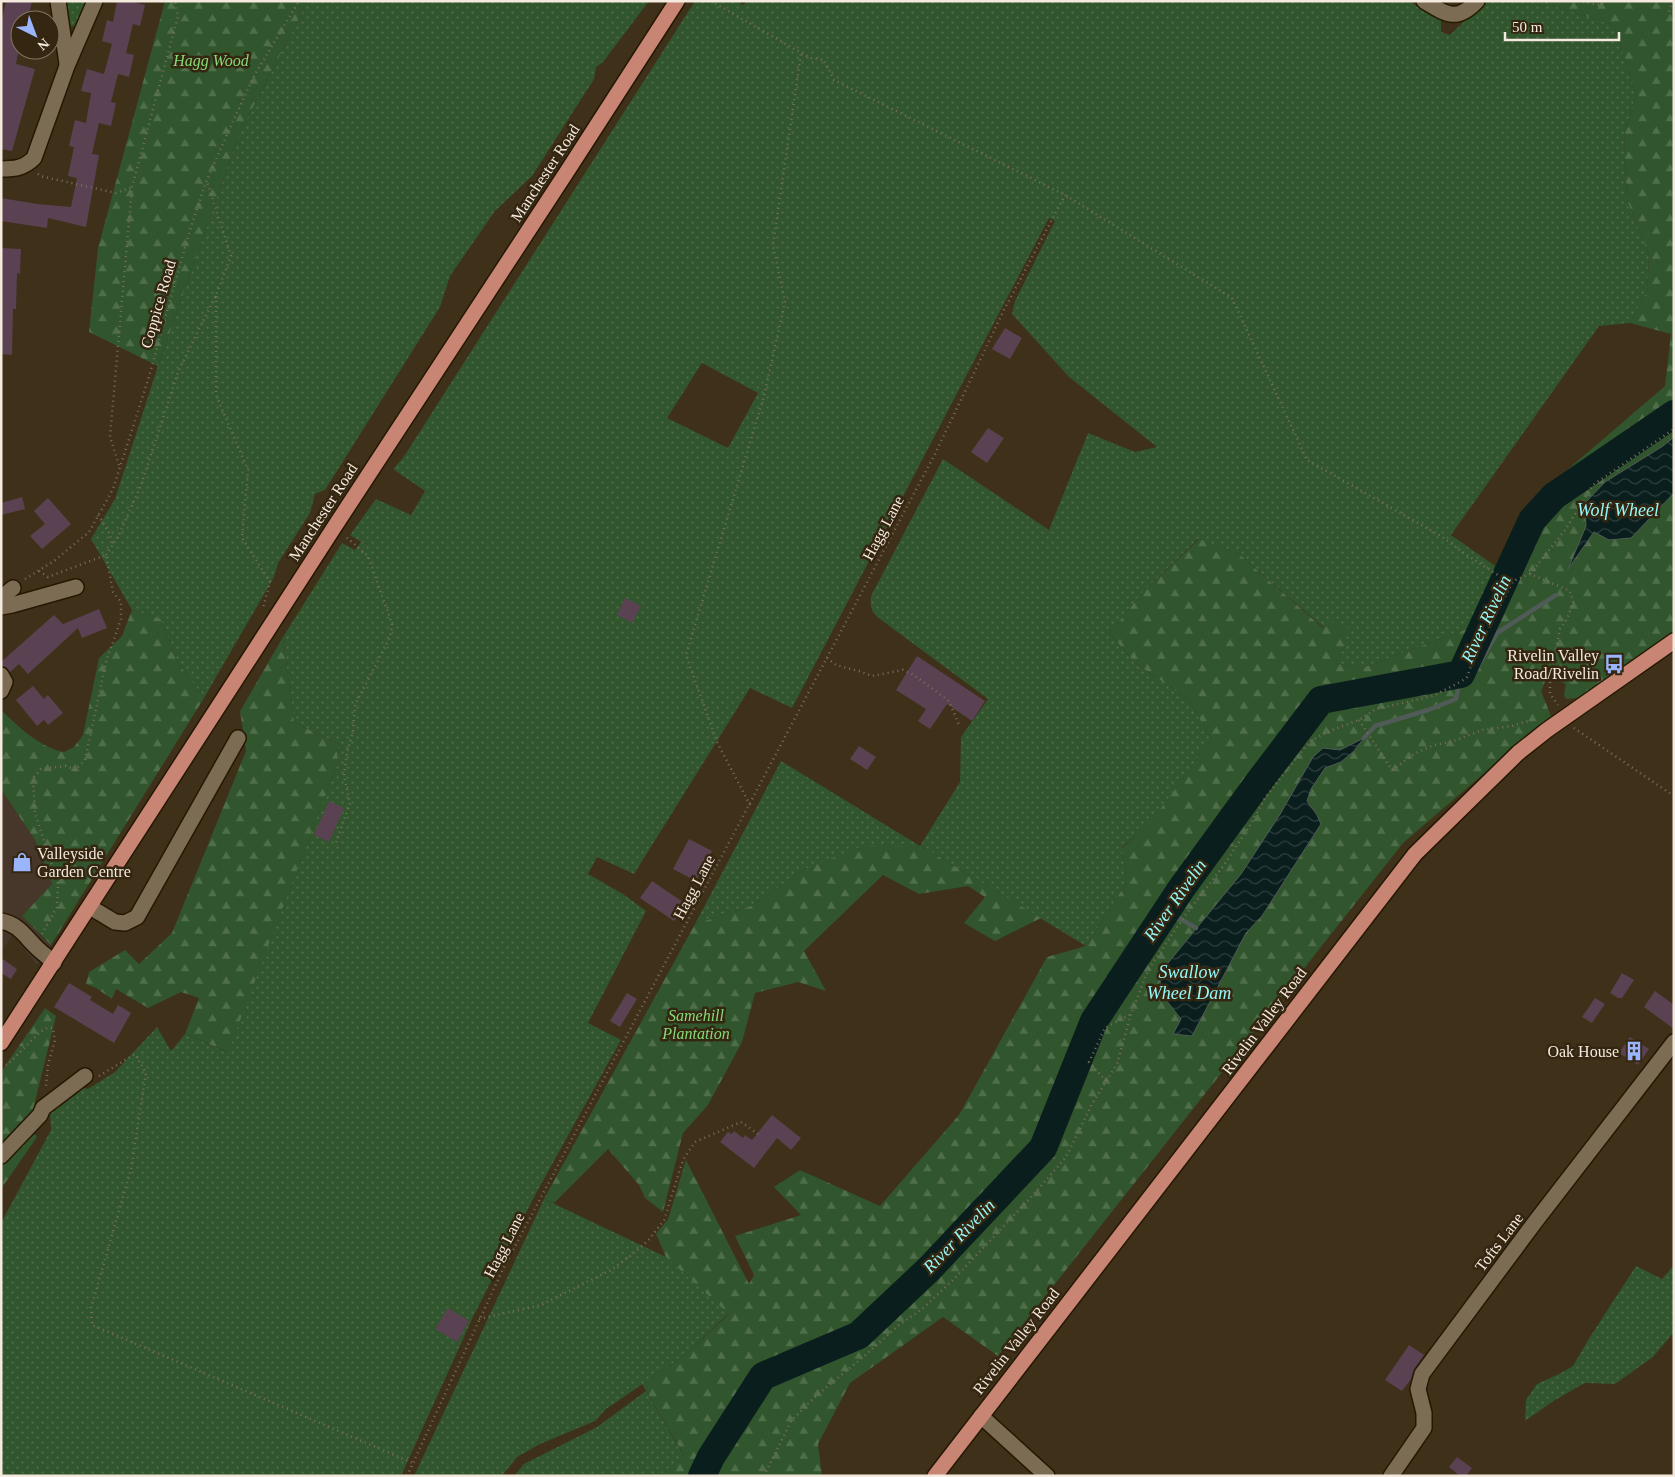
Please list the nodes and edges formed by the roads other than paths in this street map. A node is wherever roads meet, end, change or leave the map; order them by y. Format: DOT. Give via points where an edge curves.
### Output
graph roads {
  1 [pos="58,1"];
  2 [pos="95,1"];
  3 [pos="677,1"];
  4 [pos="1424,1"];
  5 [pos="1477,1"];
  6 [pos="67,66"];
  7 [pos="1,169"];
  8 [pos="76,587"];
  9 [pos="1,607"];
  10 [pos="1674,641"];
  11 [pos="1,675"];
  12 [pos="1,691"];
  13 [pos="238,738"];
  14 [pos="90,908"];
  15 [pos="1,921"];
  16 [pos="54,963"];
  17 [pos="4,1034"];
  18 [pos="1674,1042"];
  19 [pos="85,1076"];
  20 [pos="1,1156"];
  21 [pos="981,1416"];
  22 [pos="935,1476"];
  23 [pos="1047,1476"];
  24 [pos="1391,1476"];
  1 -- 6 [label="street"];
  2 -- 6 [label="street"];
  3 -- 14 [label="main road, Manchester Road"];
  4 -- 5 [label="street" via="1448,15 1459,15"];
  6 -- 7 [label="street" via="34,158 17,169"];
  8 -- 9 [label="street"];
  10 -- 21 [label="main road, Rivelin Valley Road" via="1518,753 1415,854"];
  11 -- 12 [label="street" via="5,682"];
  13 -- 14 [label="street" via="136,917 125,923 115,922"];
  14 -- 16 [label="main road, Manchester Road"];
  15 -- 16 [label="street" via="20,929"];
  16 -- 17 [label="main road, Manchester Road"];
  18 -- 24 [label="street, Tofts Lane" via="1422,1374 1418,1388 1424,1428"];
  19 -- 20 [label="street" via="43,1108"];
  21 -- 22 [label="main road, Rivelin Valley Road"];
  21 -- 23 [label="street"];
}
